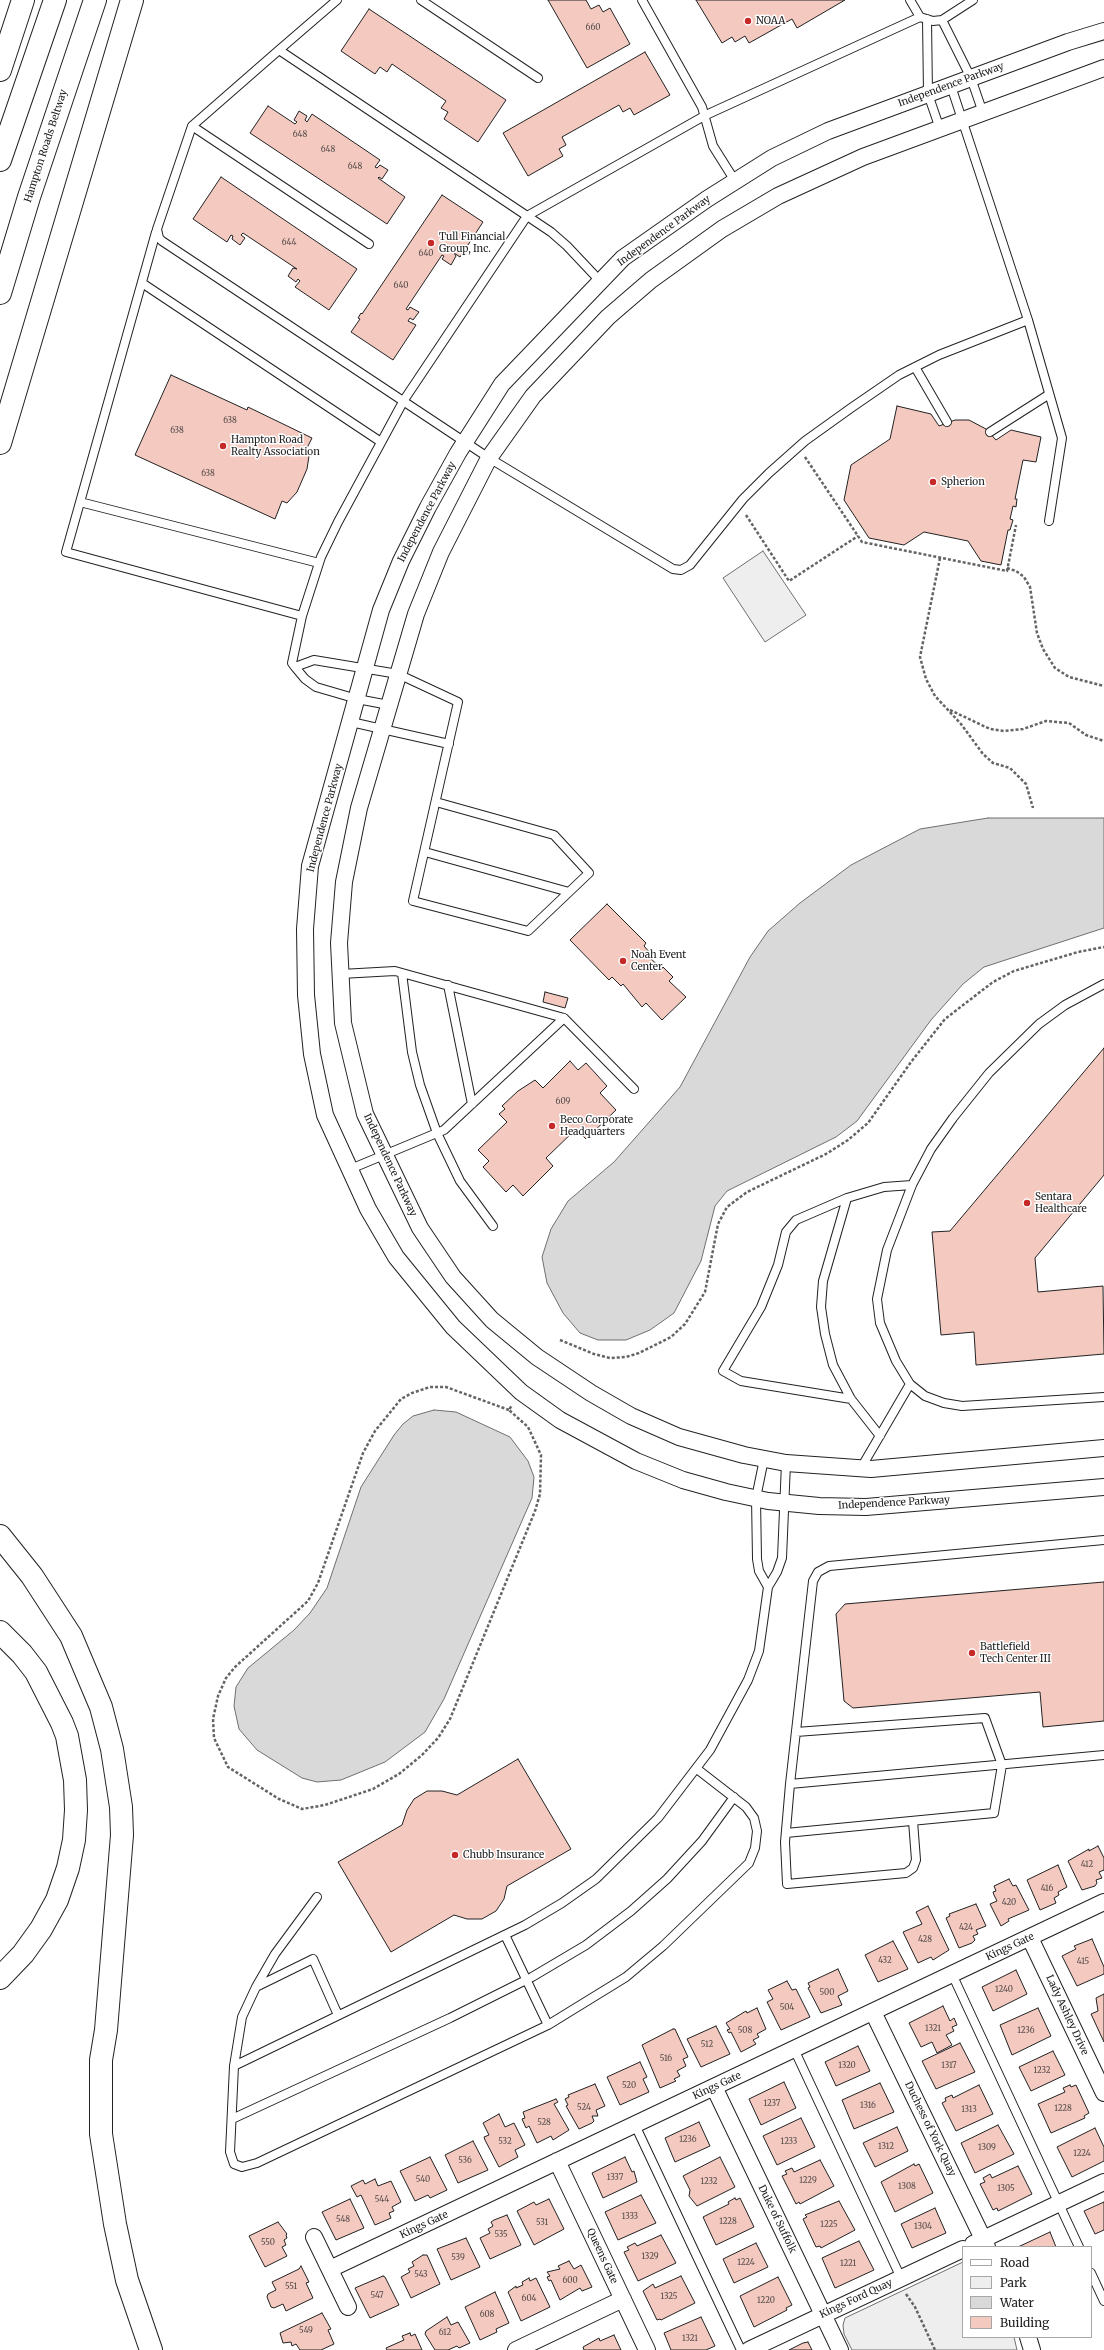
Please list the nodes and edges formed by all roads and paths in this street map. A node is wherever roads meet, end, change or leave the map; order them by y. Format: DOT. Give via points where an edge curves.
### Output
graph roads {
  1 [pos="23,0"];
  2 [pos="55,0"];
  3 [pos="83,0"];
  4 [pos="95,0"];
  5 [pos="132,0"];
  6 [pos="337,0"];
  7 [pos="421,0"];
  8 [pos="642,0"];
  9 [pos="910,0"];
  10 [pos="973,0"];
  11 [pos="923,18"];
  12 [pos="942,20"];
  13 [pos="1104,31"];
  14 [pos="279,50"];
  15 [pos="1104,68"];
  16 [pos="0,70"];
  17 [pos="538,78"];
  18 [pos="971,78"];
  19 [pos="951,86"];
  20 [pos="928,94"];
  21 [pos="983,113"];
  22 [pos="706,115"];
  23 [pos="963,120"];
  24 [pos="192,126"];
  25 [pos="940,129"];
  26 [pos="0,160"];
  27 [pos="735,182"];
  28 [pos="526,216"];
  29 [pos="157,229"];
  30 [pos="369,244"];
  31 [pos="0,260"];
  32 [pos="600,282"];
  33 [pos="142,283"];
  34 [pos="0,293"];
  35 [pos="1028,320"];
  36 [pos="915,367"];
  37 [pos="1048,395"];
  38 [pos="404,400"];
  39 [pos="947,422"];
  40 [pos="990,432"];
  41 [pos="466,441"];
  42 [pos="381,442"];
  43 [pos="0,443"];
  44 [pos="799,447"];
  45 [pos="490,458"];
  46 [pos="80,502"];
  47 [pos="739,504"];
  48 [pos="1049,521"];
  49 [pos="1016,525"];
  50 [pos="858,536"];
  51 [pos="940,558"];
  52 [pos="319,563"];
  53 [pos="1007,568"];
  54 [pos="302,616"];
  55 [pos="294,667"];
  56 [pos="366,669"];
  57 [pos="398,674"];
  58 [pos="1104,686"];
  59 [pos="357,699"];
  60 [pos="389,706"];
  61 [pos="948,710"];
  62 [pos="351,722"];
  63 [pos="382,729"];
  64 [pos="1104,741"];
  65 [pos="449,744"];
  66 [pos="436,802"];
  67 [pos="1033,808"];
  68 [pos="425,852"];
  69 [pos="569,892"];
  70 [pos="1104,947"];
  71 [pos="402,972"];
  72 [pos="341,974"];
  73 [pos="1104,984"];
  74 [pos="448,985"];
  75 [pos="564,1018"];
  76 [pos="634,1089"];
  77 [pos="472,1104"];
  78 [pos="437,1133"];
  79 [pos="384,1156"];
  80 [pos="348,1170"];
  81 [pos="912,1185"];
  82 [pos="847,1198"];
  83 [pos="494,1226"];
  84 [pos="560,1340"];
  85 [pos="910,1384"];
  86 [pos="521,1392"];
  87 [pos="1104,1398"];
  88 [pos="851,1399"];
  89 [pos="509,1410"];
  90 [pos="880,1436"];
  91 [pos="1104,1448"];
  92 [pos="764,1459"];
  93 [pos="786,1463"];
  94 [pos="861,1468"];
  95 [pos="1104,1487"];
  96 [pos="756,1498"];
  97 [pos="784,1503"];
  98 [pos="0,1536"];
  99 [pos="1104,1540"];
  100 [pos="768,1587"];
  101 [pos="0,1632"];
  102 [pos="796,1732"];
  103 [pos="1104,1755"];
  104 [pos="1002,1764"];
  105 [pos="697,1769"];
  106 [pos="790,1784"];
  107 [pos="734,1797"];
  108 [pos="913,1821"];
  109 [pos="786,1833"];
  110 [pos="317,1897"];
  111 [pos="1104,1902"];
  112 [pos="505,1935"];
  113 [pos="1030,1938"];
  114 [pos="952,1974"];
  115 [pos="0,1978"];
  116 [pos="526,1979"];
  117 [pos="256,1987"];
  118 [pos="873,2012"];
  119 [pos="338,2016"];
  120 [pos="548,2025"];
  121 [pos="794,2049"];
  122 [pos="234,2066"];
  123 [pos="1100,2074"];
  124 [pos="714,2088"];
  125 [pos="1104,2093"];
  126 [pos="232,2119"];
  127 [pos="635,2125"];
  128 [pos="557,2162"];
  129 [pos="1104,2182"];
  130 [pos="1059,2203"];
  131 [pos="314,2238"];
  132 [pos="985,2243"];
  133 [pos="971,2246"];
  134 [pos="1079,2246"];
  135 [pos="962,2249"];
  136 [pos="330,2269"];
  137 [pos="1092,2275"];
  138 [pos="901,2278"];
  139 [pos="623,2299"];
  140 [pos="1104,2301"];
  141 [pos="348,2307"];
  142 [pos="823,2315"];
  143 [pos="1028,2338"];
  144 [pos="151,2350"];
  145 [pos="516,2350"];
  146 [pos="647,2350"];
  147 [pos="741,2350"];
  148 [pos="750,2350"];
  149 [pos="840,2350"];
  150 [pos="934,2350"];
  151 [pos="1032,2350"];
  1 -- 16 [label="highway"];
  2 -- 26 [label="highway"];
  3 -- 31 [label="highway"];
  4 -- 34 [label="highway, Hampton Roads Beltway" via="29,196"];
  5 -- 43 [label="highway"];
  6 -- 14 [label="lane"];
  7 -- 17 [label="lane"];
  8 -- 22 [label="lane"];
  9 -- 11 [label="lane"];
  10 -- 12 [label="lane"];
  11 -- 12 [label="lane"];
  11 -- 20 [label="lane"];
  11 -- 22 [label="lane"];
  12 -- 18 [label="lane"];
  13 -- 18 [label="street, Independence Parkway"];
  14 -- 24 [label="lane"];
  14 -- 28 [label="lane"];
  15 -- 21 [label="street, Independence Parkway"];
  18 -- 19 [label="street, Independence Parkway"];
  18 -- 21 [label="lane"];
  19 -- 20 [label="street, Independence Parkway"];
  19 -- 23 [label="lane"];
  20 -- 25 [label="lane"];
  20 -- 27 [label="street, Independence Parkway" via="828,131 772,158"];
  21 -- 23 [label="street, Independence Parkway"];
  22 -- 27 [label="lane" via="712,146"];
  22 -- 28 [label="lane"];
  23 -- 25 [label="street, Independence Parkway"];
  23 -- 35 [label="lane"];
  24 -- 29 [label="lane"];
  24 -- 30 [label="lane"];
  25 -- 45 [label="street, Independence Parkway" via="810,180 778,196 693,249 651,280 608,317 569,356 533,396"];
  27 -- 32 [label="street, Independence Parkway" via="623,258"];
  28 -- 32 [label="lane" via="567,246"];
  28 -- 38 [label="lane"];
  29 -- 33 [label="lane"];
  29 -- 38 [label="lane" via="162,241"];
  32 -- 41 [label="street, Independence Parkway" via="502,384"];
  33 -- 42 [label="lane"];
  33 -- 46 [label="lane"];
  35 -- 36 [label="lane"];
  35 -- 37 [label="lane"];
  36 -- 39 [label="lane"];
  36 -- 44 [label="lane" via="850,408"];
  37 -- 40 [label="lane"];
  37 -- 48 [label="lane" via="1062,438"];
  38 -- 41 [label="lane"];
  38 -- 42 [label="lane"];
  41 -- 45 [label="lane"];
  41 -- 56 [label="street, Independence Parkway" via="401,561 381,610"];
  42 -- 52 [label="lane"];
  44 -- 47 [label="lane"];
  44 -- 50 [label="path"];
  45 -- 47 [label="lane" via="673,568 681,570 690,565"];
  45 -- 57 [label="street, Independence Parkway" via="441,552 416,614"];
  46 -- 52 [label="lane"];
  46 -- 54 [label="lane" via="66,552"];
  47 -- 50 [label="path" via="789,582"];
  49 -- 53 [label="path"];
  50 -- 51 [label="path" via="862,542"];
  51 -- 53 [label="path" via="1007,571"];
  51 -- 61 [label="path" via="920,657 926,679 935,696"];
  52 -- 54 [label="lane"];
  53 -- 58 [label="path" via="1024,577 1030,587 1037,633 1055,668 1069,677"];
  54 -- 55 [label="lane" via="292,663"];
  55 -- 56 [label="lane" via="314,660"];
  55 -- 59 [label="lane" via="304,680 316,687"];
  56 -- 57 [label="lane"];
  56 -- 59 [label="street, Independence Parkway"];
  57 -- 60 [label="street, Independence Parkway"];
  57 -- 65 [label="lane" via="458,702"];
  59 -- 60 [label="lane"];
  59 -- 62 [label="street, Independence Parkway"];
  60 -- 63 [label="street, Independence Parkway"];
  61 -- 64 [label="path" via="990,729 1004,731 1023,729 1046,721 1069,723 1086,735"];
  61 -- 67 [label="path" via="962,724 983,754 993,763 1010,768 1026,784"];
  62 -- 63 [label="lane"];
  62 -- 80 [label="street, Independence Parkway" via="310,866 305,929 306,994 312,1054 324,1115"];
  63 -- 65 [label="lane"];
  63 -- 72 [label="street, Independence Parkway" via="359,808 344,882 339,942"];
  65 -- 66 [label="lane"];
  66 -- 68 [label="lane"];
  66 -- 69 [label="lane" via="554,835 589,873"];
  68 -- 69 [label="lane"];
  68 -- 69 [label="lane" via="413,901 528,931"];
  70 -- 84 [label="path" via="1014,971 992,982 945,1019 868,1123 848,1140 826,1154 747,1192 727,1207 718,1224 705,1292 685,1324 671,1337 632,1355 610,1358"];
  71 -- 72 [label="lane"];
  71 -- 74 [label="lane"];
  71 -- 78 [label="lane" via="412,1052 420,1085"];
  72 -- 79 [label="street, Independence Parkway" via="344,1023 359,1091 365,1114"];
  73 -- 81 [label="lane" via="1039,1024 989,1073 931,1149"];
  74 -- 75 [label="lane"];
  74 -- 77 [label="lane"];
  75 -- 76 [label="lane"];
  75 -- 77 [label="lane"];
  77 -- 78 [label="lane" via="444,1130"];
  78 -- 79 [label="lane"];
  78 -- 83 [label="lane" via="460,1181"];
  79 -- 80 [label="lane"];
  79 -- 92 [label="street, Independence Parkway" via="420,1228 453,1277 492,1320 537,1357 631,1416 679,1437"];
  80 -- 86 [label="street, Independence Parkway" via="396,1257 453,1327"];
  81 -- 82 [label="lane" via="884,1187"];
  81 -- 85 [label="lane" via="887,1250 877,1299 880,1323 887,1343"];
  82 -- 88 [label="lane" via="823,1281 821,1307 833,1365"];
  82 -- 88 [label="lane" via="796,1220 790,1226 761,1307 723,1371 741,1381"];
  85 -- 87 [label="lane" via="925,1396 962,1406"];
  85 -- 90 [label="lane"];
  86 -- 89 [label="path"];
  86 -- 96 [label="street, Independence Parkway" via="560,1420 636,1461 684,1480"];
  88 -- 90 [label="lane"];
  89 -- 89 [label="path" via="528,1427 541,1455 540,1494 450,1719 438,1738 399,1774 373,1789 325,1805 302,1809 279,1799 228,1767 214,1738 212,1719 224,1684 235,1667 308,1601 318,1583 363,1453 376,1431 401,1399 430,1387 446,1387"];
  90 -- 94 [label="lane"];
  91 -- 94 [label="street, Independence Parkway"];
  92 -- 93 [label="street, Independence Parkway"];
  92 -- 96 [label="lane"];
  93 -- 94 [label="street, Independence Parkway"];
  93 -- 97 [label="lane"];
  95 -- 97 [label="street, Independence Parkway" via="866,1507"];
  96 -- 97 [label="street, Independence Parkway"];
  96 -- 100 [label="lane" via="756,1559"];
  97 -- 100 [label="lane" via="782,1558"];
  98 -- 144 [label="highway" via="32,1576 71,1636 101,1707 112,1749 121,1807 122,1835 120,1882 101,2060 101,2134 113,2217 127,2280"];
  99 -- 102 [label="lane" via="829,1566 818,1572 813,1581"];
  100 -- 105 [label="lane" via="759,1651 748,1680"];
  101 -- 115 [label="highway" via="36,1672 62,1723 75,1780 76,1810 74,1840 57,1900 23,1954"];
  102 -- 104 [label="lane" via="985,1718"];
  102 -- 106 [label="lane"];
  103 -- 104 [label="lane"];
  104 -- 106 [label="lane"];
  104 -- 108 [label="lane" via="994,1813"];
  105 -- 107 [label="lane"];
  105 -- 112 [label="lane" via="658,1818 596,1879 562,1904"];
  106 -- 109 [label="lane"];
  107 -- 116 [label="lane" via="702,1841 652,1892 586,1945"];
  107 -- 120 [label="lane" via="754,1818 757,1830 755,1848 749,1863 663,1946 626,1977"];
  108 -- 109 [label="lane"];
  108 -- 109 [label="lane" via="916,1860 913,1868 906,1873 787,1884"];
  110 -- 117 [label="lane" via="275,1954"];
  111 -- 113 [label="street, Kings Gate"];
  112 -- 116 [label="lane"];
  112 -- 119 [label="lane"];
  113 -- 114 [label="street, Kings Gate"];
  113 -- 123 [label="street, Lady Ashley Drive"];
  114 -- 118 [label="street, Kings Gate"];
  114 -- 130 [label="lane"];
  116 -- 120 [label="lane"];
  116 -- 126 [label="lane" via="450,2018"];
  117 -- 119 [label="lane" via="313,1959"];
  117 -- 122 [label="lane" via="242,2017"];
  118 -- 121 [label="street, Kings Gate"];
  118 -- 132 [label="street, Duchess of York Quay"];
  119 -- 122 [label="lane"];
  120 -- 126 [label="lane" via="257,2163 242,2167 234,2164 230,2152"];
  121 -- 124 [label="street, Kings Gate"];
  121 -- 138 [label="lane"];
  122 -- 126 [label="lane"];
  123 -- 125 [label="street, Lady Ashley Drive"];
  124 -- 127 [label="street, Kings Gate"];
  124 -- 142 [label="street, Duke of Suffolk"];
  127 -- 128 [label="street, Kings Gate"];
  127 -- 147 [label="lane"];
  128 -- 136 [label="street, Kings Gate"];
  128 -- 139 [label="street, Queens Gate"];
  129 -- 130 [label="street"];
  130 -- 132 [label="street"];
  130 -- 134 [label="lane"];
  131 -- 136 [label="street"];
  132 -- 133 [label="street"];
  135 -- 138 [label="street, Kings Ford Quay"];
  136 -- 141 [label="street"];
  137 -- 140 [label="lane"];
  138 -- 142 [label="street, Kings Ford Quay"];
  138 -- 150 [label="path" via="906,2295 915,2307"];
  139 -- 145 [label="street"];
  139 -- 146 [label="street, Queens Gate"];
  142 -- 148 [label="street, Kings Ford Quay"];
  142 -- 149 [label="street, Duke of Suffolk"];
  143 -- 151 [label="street"];
}
